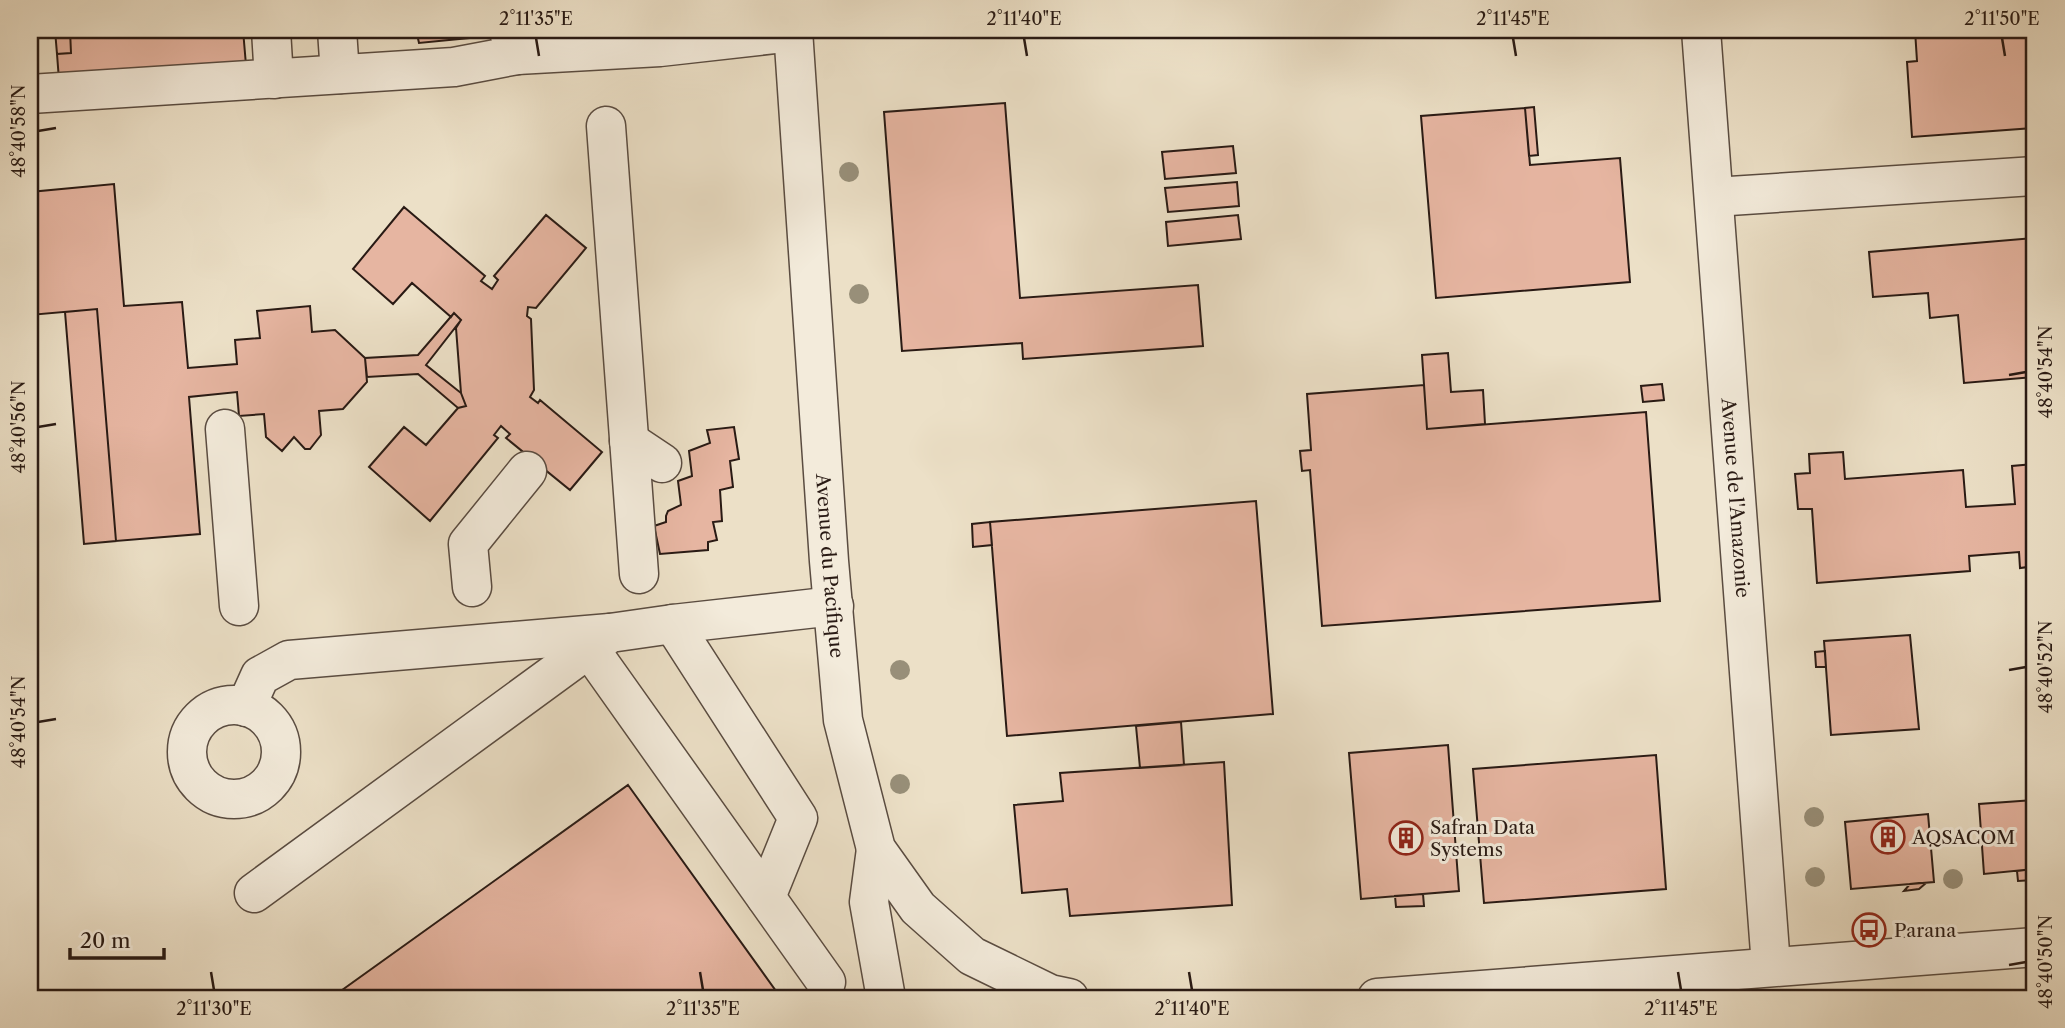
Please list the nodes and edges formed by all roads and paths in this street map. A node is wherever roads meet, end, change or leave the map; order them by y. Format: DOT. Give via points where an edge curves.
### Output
graph roads {
  1 [pos="271,30"];
  2 [pos="337,30"];
  3 [pos="1701,30"];
  4 [pos="793,31"];
  5 [pos="512,43"];
  6 [pos="340,74"];
  7 [pos="274,79"];
  8 [pos="30,94"];
  9 [pos="606,126"];
  10 [pos="2035,176"];
  11 [pos="1714,197"];
  12 [pos="225,429"];
  13 [pos="629,441"];
  14 [pos="662,463"];
  15 [pos="527,471"];
  16 [pos="639,574"];
  17 [pos="472,587"];
  18 [pos="239,606"];
  19 [pos="834,606"];
  20 [pos="673,624"];
  21 [pos="599,641"];
  22 [pos="246,707"];
  23 [pos="876,849"];
  24 [pos="254,893"];
  25 [pos="766,897"];
  26 [pos="2035,947"];
  27 [pos="1771,966"];
  28 [pos="826,982"];
  29 [pos="1055,997"];
  30 [pos="886,998"];
  31 [pos="1377,998"];
  1 -- 7 [label="street"];
  2 -- 6 [label="street"];
  3 -- 11 [label="street, Avenue de l'Amazonie"];
  4 -- 5 [label="street" via="660,47"];
  4 -- 19 [label="street, Avenue du Pacifique"];
  5 -- 6 [label="street" via="454,67"];
  6 -- 7 [label="street"];
  7 -- 8 [label="street"];
  9 -- 13 [label="street"];
  10 -- 11 [label="street"];
  11 -- 27 [label="street, Avenue de l'Amazonie"];
  12 -- 18 [label="street"];
  13 -- 14 [label="street"];
  13 -- 16 [label="street"];
  15 -- 17 [label="street" via="468,544"];
  19 -- 20 [label="street"];
  19 -- 23 [label="street, Avenue du Pacifique" via="843,720"];
  20 -- 21 [label="street"];
  20 -- 25 [label="street" via="798,818"];
  21 -- 22 [label="street" via="289,660 260,676"];
  21 -- 24 [label="street"];
  21 -- 25 [label="street"];
  23 -- 29 [label="street, Avenue du Pacifique" via="918,908 972,956"];
  23 -- 30 [label="street" via="869,902"];
  25 -- 28 [label="street"];
  26 -- 27 [label="street"];
  27 -- 31 [label="street"];
}
